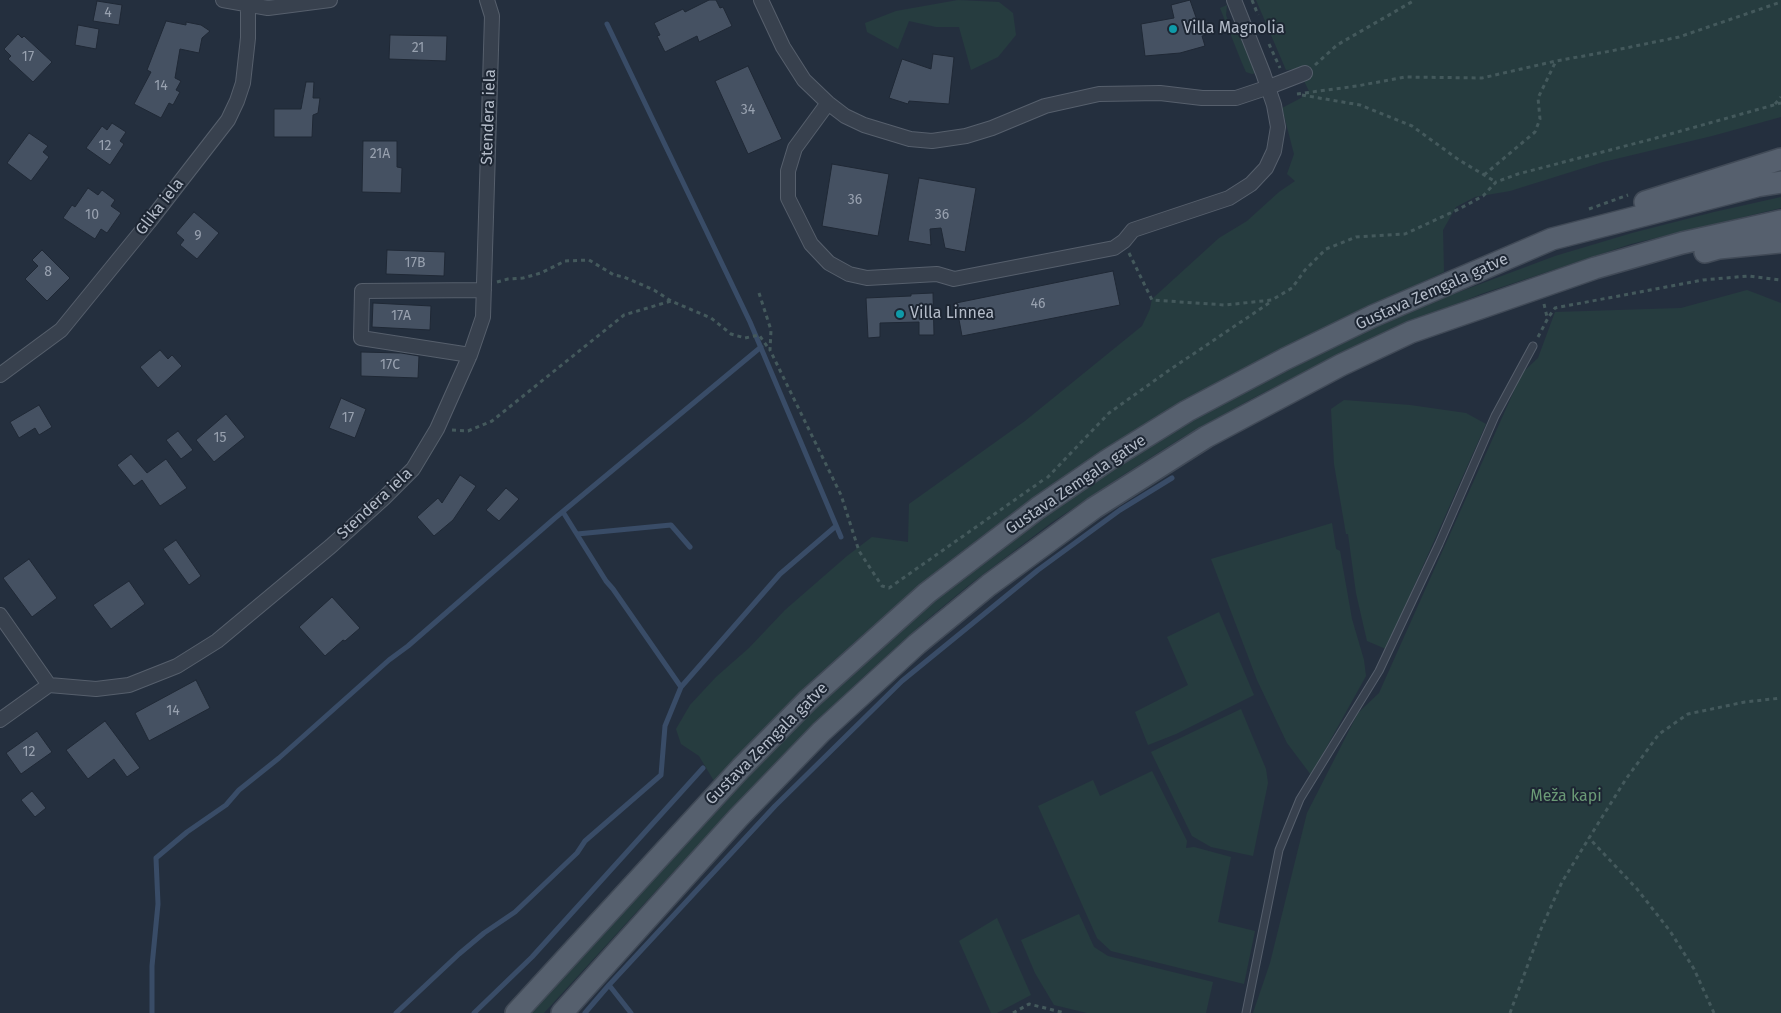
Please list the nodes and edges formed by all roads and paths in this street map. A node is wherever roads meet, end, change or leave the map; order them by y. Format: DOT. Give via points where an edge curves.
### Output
graph roads {
  1 [pos="223,0"];
  2 [pos="330,0"];
  3 [pos="487,0"];
  4 [pos="761,0"];
  5 [pos="1234,0"];
  6 [pos="1252,0"];
  7 [pos="1415,0"];
  8 [pos="248,2"];
  9 [pos="1781,2"];
  10 [pos="1258,17"];
  11 [pos="1269,43"];
  12 [pos="1556,61"];
  13 [pos="1305,73"];
  14 [pos="1286,81"];
  15 [pos="1269,87"];
  16 [pos="1781,97"];
  17 [pos="1781,102"];
  18 [pos="828,104"];
  19 [pos="1775,104"];
  20 [pos="1781,158"];
  21 [pos="1484,175"];
  22 [pos="1496,182"];
  23 [pos="1781,182"];
  24 [pos="1636,192"];
  25 [pos="1584,211"];
  26 [pos="1781,221"];
  27 [pos="1552,239"];
  28 [pos="1124,241"];
  29 [pos="1781,242"];
  30 [pos="1781,280"];
  31 [pos="1541,286"];
  32 [pos="484,290"];
  33 [pos="759,293"];
  34 [pos="1272,300"];
  35 [pos="671,301"];
  36 [pos="1532,346"];
  37 [pos="770,350"];
  38 [pos="470,355"];
  39 [pos="0,375"];
  40 [pos="437,428"];
  41 [pos="1064,467"];
  42 [pos="1047,478"];
  43 [pos="0,615"];
  44 [pos="50,685"];
  45 [pos="1781,698"];
  46 [pos="0,720"];
  47 [pos="1590,838"];
  48 [pos="516,1013"];
  49 [pos="562,1013"];
  50 [pos="1013,1013"];
  51 [pos="1065,1013"];
  52 [pos="1246,1013"];
  53 [pos="1510,1013"];
  54 [pos="1714,1013"];
  1 -- 8 [label="street"];
  2 -- 8 [label="street" via="268,8"];
  3 -- 32 [label="street, Stendera iela" via="492,16"];
  4 -- 18 [label="street" via="804,80"];
  5 -- 15 [label="street"];
  6 -- 10 [label="path"];
  7 -- 13 [label="path" via="1337,45"];
  8 -- 39 [label="street, Glika iela" via="248,46 243,83 228,120 61,330"];
  9 -- 12 [label="path" via="1679,37"];
  11 -- 14 [label="path"];
  12 -- 21 [label="path" via="1538,98 1540,119 1535,132"];
  12 -- 21 [label="path" via="1482,78 1405,77 1297,94 1360,105 1412,126"];
  13 -- 14 [label="street"];
  14 -- 15 [label="street"];
  15 -- 18 [label="street" via="1236,98 1160,93 1098,94 1045,106 973,134 932,141 910,139 864,124"];
  15 -- 28 [label="street" via="1278,127 1274,151 1266,168 1251,184 1229,198 1133,230"];
  16 -- 19 [label="path"];
  17 -- 19 [label="path"];
  18 -- 28 [label="street" via="795,148 788,171 788,198 810,244 828,263 848,274 867,278 937,274 954,279 1089,254 1114,248"];
  19 -- 22 [label="path"];
  20 -- 27 [label="main road" via="1644,202"];
  21 -- 22 [label="path"];
  22 -- 34 [label="path" via="1484,196 1405,234 1356,237 1326,249 1292,288"];
  23 -- 27 [label="main road, Gustava Zemgala gatve"];
  24 -- 25 [label="path"];
  26 -- 31 [label="main road, Gustava Zemgala gatve" via="1682,243"];
  27 -- 48 [label="main road, Gustava Zemgala gatve" via="1373,316 1285,359 1187,411 1038,508 928,593 807,701"];
  28 -- 34 [label="path" via="1152,300 1226,305"];
  29 -- 31 [label="main road" via="1719,248 1640,268"];
  30 -- 36 [label="path" via="1748,276 1704,280 1555,308"];
  31 -- 49 [label="main road, Gustava Zemgala gatve" via="1411,332 1280,396 1206,437 1094,508 990,585 916,644 821,732"];
  32 -- 35 [label="path" via="493,283 541,273 565,261 578,259 589,260"];
  32 -- 38 [label="street, Stendera iela" via="483,317"];
  32 -- 38 [label="street" via="362,291 361,338"];
  33 -- 37 [label="path" via="771,330"];
  34 -- 42 [label="path" via="1109,414"];
  35 -- 37 [label="path" via="711,318 730,334 745,338 759,335"];
  35 -- 40 [label="path" via="624,315 492,421 468,431"];
  36 -- 52 [label="lane" via="1495,416 1379,671 1300,799 1279,850"];
  37 -- 42 [label="path" via="841,495 859,552 882,586 889,588"];
  38 -- 40 [label="street, Stendera iela"];
  40 -- 44 [label="street, Stendera iela" via="413,469 384,498 217,641 177,666 128,685 96,689"];
  41 -- 42 [label="path"];
  43 -- 44 [label="street"];
  44 -- 46 [label="street"];
  45 -- 47 [label="path" via="1688,714 1659,734 1626,779"];
  47 -- 53 [label="path" via="1562,882"];
  47 -- 54 [label="path" via="1670,931 1694,970"];
  50 -- 51 [label="path" via="1029,1004"];
}
